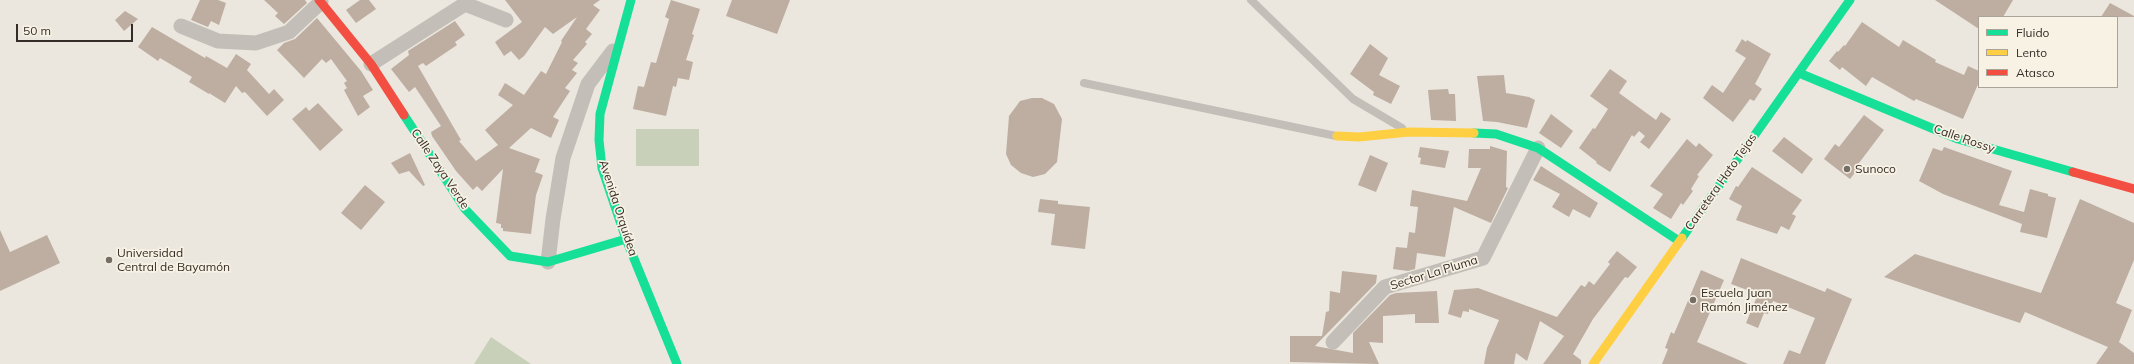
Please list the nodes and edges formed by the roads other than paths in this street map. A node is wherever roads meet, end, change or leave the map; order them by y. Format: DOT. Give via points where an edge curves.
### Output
graph roads {
  1 [pos="631,0"];
  2 [pos="1251,0"];
  3 [pos="1850,0"];
  4 [pos="320,1"];
  5 [pos="465,2"];
  6 [pos="506,20"];
  7 [pos="181,26"];
  8 [pos="619,44"];
  9 [pos="371,64"];
  10 [pos="1799,73"];
  11 [pos="1084,83"];
  12 [pos="1409,132"];
  13 [pos="1337,136"];
  14 [pos="1538,148"];
  15 [pos="2134,189"];
  16 [pos="626,239"];
  17 [pos="1679,241"];
  18 [pos="548,262"];
  19 [pos="1333,342"];
  20 [pos="676,364"];
  21 [pos="1593,364"];
  1 -- 8 [label="street, Avenida Orquídea"];
  2 -- 12 [label="lane" via="1353,99"];
  3 -- 10 [label="street, Carretera Hato Tejas"];
  4 -- 7 [label="street" via="289,32 256,43 218,41"];
  4 -- 9 [label="street, Calle Zaya Verde"];
  5 -- 6 [label="street"];
  5 -- 9 [label="street"];
  8 -- 16 [label="street, Avenida Orquídea" via="600,114 599,140 602,168"];
  8 -- 18 [label="street" via="588,84 563,158"];
  9 -- 18 [label="street, Calle Zaya Verde" via="465,209 510,256"];
  10 -- 15 [label="street, Calle Rossy" via="1958,139"];
  10 -- 17 [label="street, Carretera Hato Tejas"];
  11 -- 13 [label="lane"];
  12 -- 13 [label="street" via="1359,137"];
  12 -- 14 [label="street" via="1496,134"];
  14 -- 17 [label="street"];
  14 -- 19 [label="street, Sector La Pluma" via="1483,258 1385,287"];
  16 -- 18 [label="street, Calle Zaya Verde"];
  16 -- 20 [label="street, Avenida Orquídea"];
  17 -- 21 [label="street, Carretera Hato Tejas"];
}
